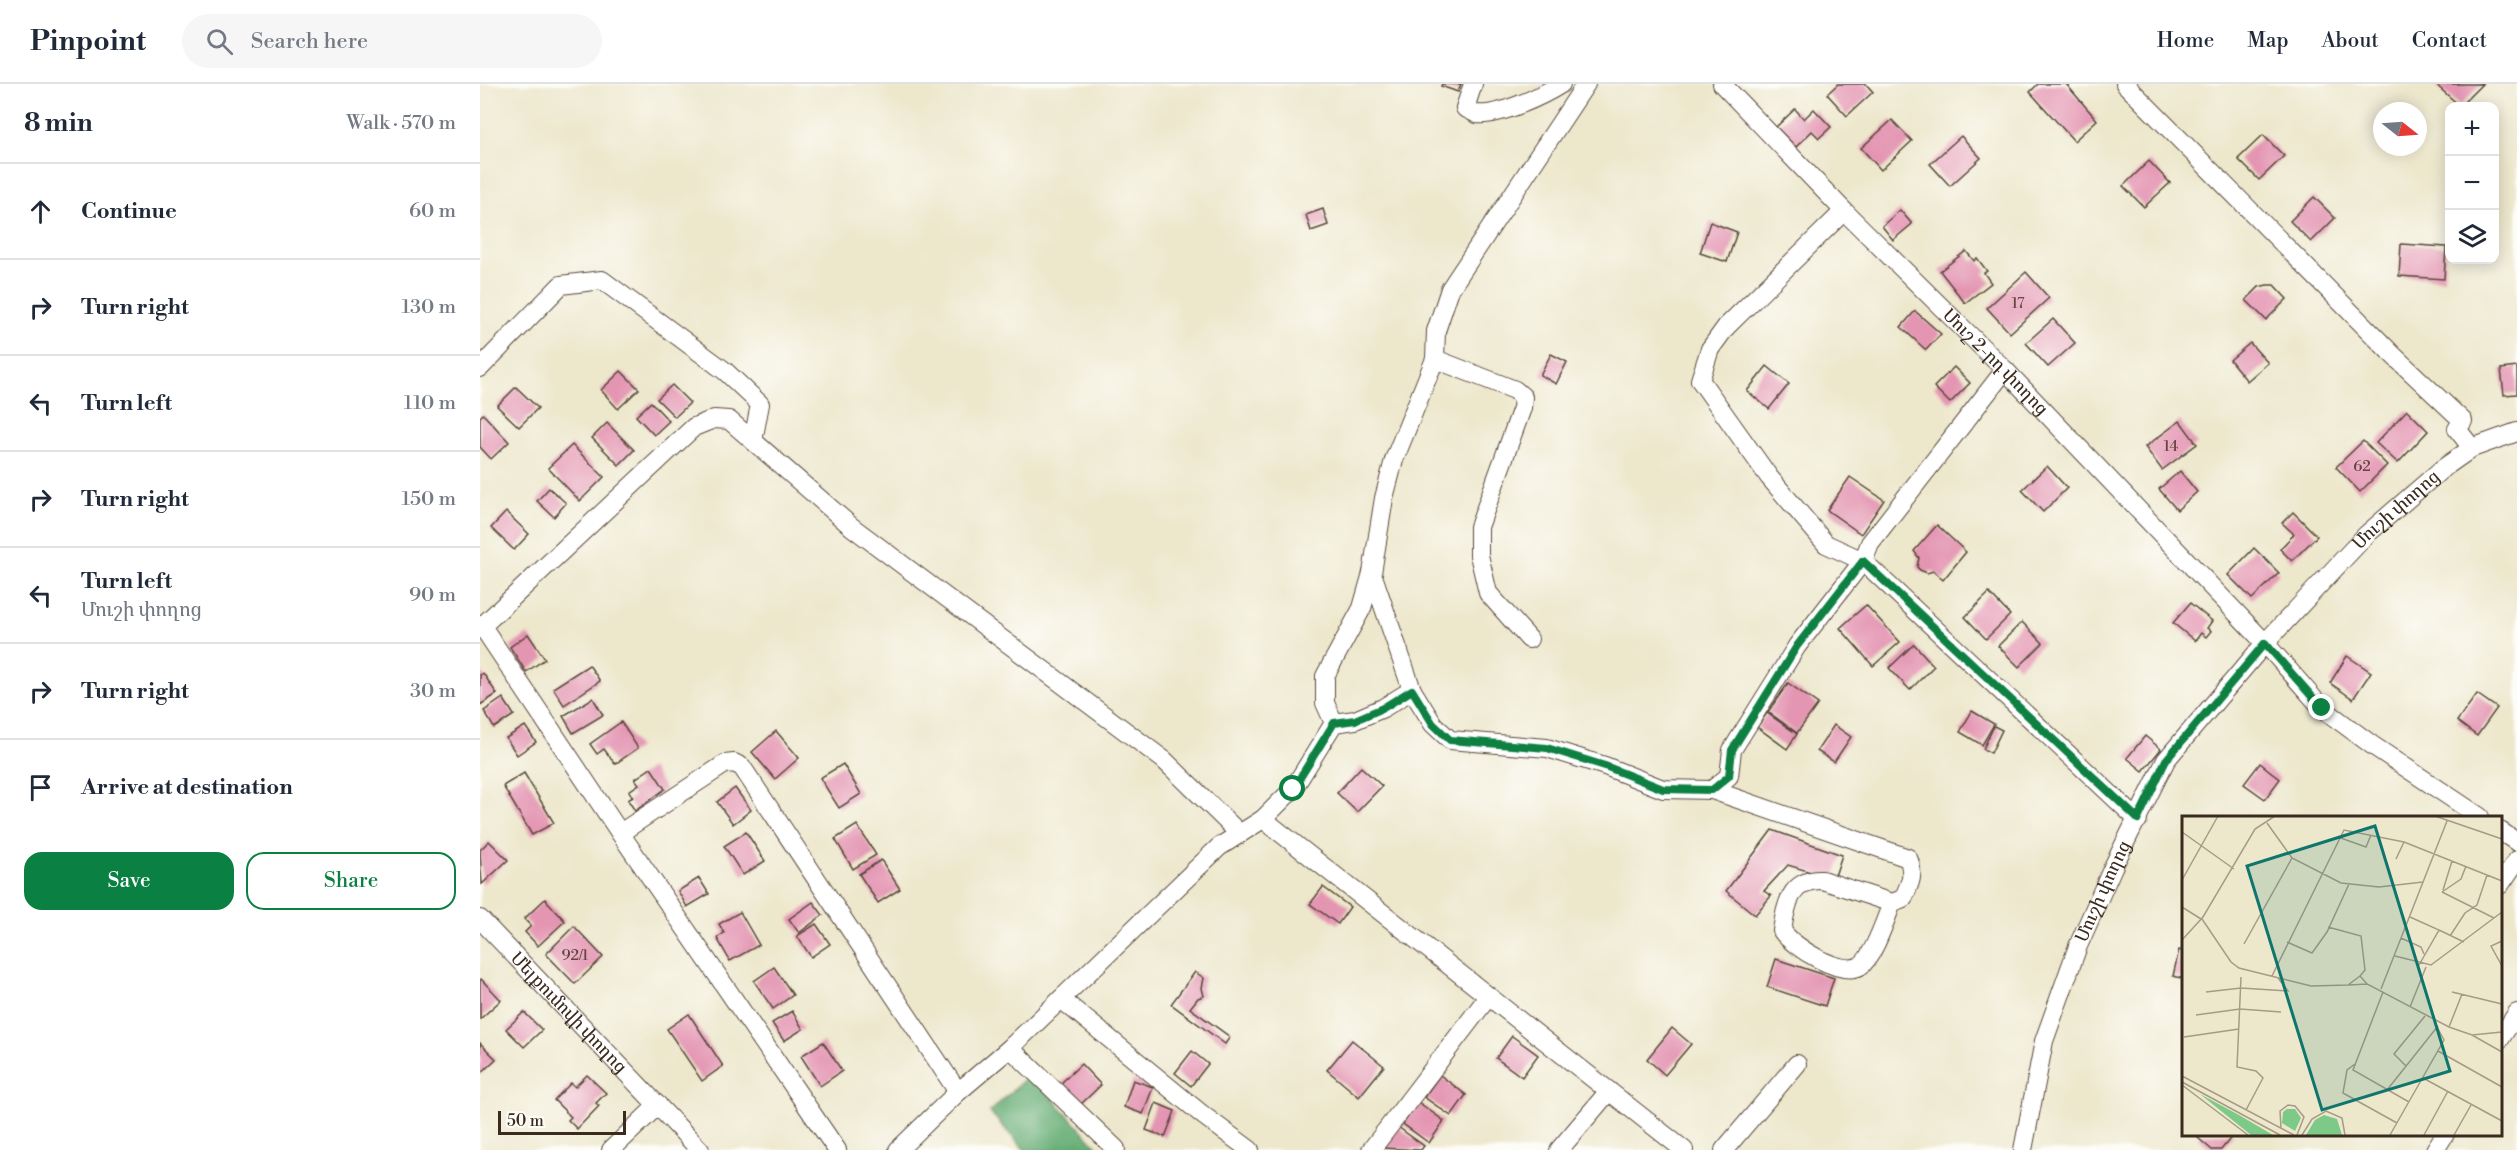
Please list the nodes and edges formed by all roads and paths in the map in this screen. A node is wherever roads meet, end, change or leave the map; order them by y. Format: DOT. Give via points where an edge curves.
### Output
graph roads {
  1 [pos="1473,84"];
  2 [pos="1561,84"];
  3 [pos="1586,84"];
  4 [pos="1722,84"];
  5 [pos="2125,84"];
  6 [pos="1844,211"];
  7 [pos="1435,359"];
  8 [pos="480,368"];
  9 [pos="2006,370"];
  10 [pos="2517,432"];
  11 [pos="753,441"];
  12 [pos="2472,448"];
  13 [pos="1863,561"];
  14 [pos="1372,573"];
  15 [pos="481,627"];
  16 [pos="1529,639"];
  17 [pos="2265,643"];
  18 [pos="1412,690"];
  19 [pos="1334,723"];
  20 [pos="1712,790"];
  21 [pos="2479,816"];
  22 [pos="1263,819"];
  23 [pos="2138,819"];
  24 [pos="2502,832"];
  25 [pos="620,833"];
  26 [pos="1240,834"];
  27 [pos="2517,842"];
  28 [pos="2517,860"];
  29 [pos="2502,882"];
  30 [pos="1892,903"];
  31 [pos="484,931"];
  32 [pos="1488,997"];
  33 [pos="1061,999"];
  34 [pos="2517,1013"];
  35 [pos="2502,1036"];
  36 [pos="1010,1048"];
  37 [pos="1797,1064"];
  38 [pos="1609,1091"];
  39 [pos="958,1092"];
  40 [pos="658,1105"];
  41 [pos="2444,1135"];
  42 [pos="1116,1149"];
  43 [pos="611,1150"];
  44 [pos="700,1150"];
  45 [pos="837,1150"];
  46 [pos="898,1150"];
  47 [pos="1250,1150"];
  48 [pos="1371,1150"];
  49 [pos="1559,1150"];
  50 [pos="1684,1150"];
  51 [pos="1724,1150"];
  52 [pos="2023,1150"];
  53 [pos="2435,1150"];
  1 -- 2 [label="street" via="1465,108 1478,114 1535,99"];
  3 -- 7 [label="street" via="1450,289 1436,332"];
  4 -- 6 [label="street, Մուշ 2-րդ փողոց"];
  5 -- 12 [label="street" via="2463,421 2457,429"];
  6 -- 9 [label="street, Մուշ 2-րդ փողոց"];
  6 -- 13 [label="street" via="1726,327 1710,349 1700,380 1769,477 1826,544"];
  7 -- 14 [label="street" via="1394,460"];
  7 -- 16 [label="street" via="1515,390 1523,397 1479,527 1479,555 1488,593"];
  8 -- 11 [label="street" via="561,285 602,280 725,370 760,404"];
  9 -- 13 [label="street" via="1870,543"];
  9 -- 17 [label="street, Մուշ 2-րդ փողոց"];
  10 -- 12 [label="street, Մուշի փողոց"];
  11 -- 15 [label="street" via="729,420 714,419 694,427"];
  11 -- 26 [label="street" via="852,527 1164,760"];
  12 -- 17 [label="street, Մուշի փողոց" via="2366,535"];
  13 -- 20 [label="street" via="1797,646 1732,750 1729,776"];
  13 -- 23 [label="street"];
  14 -- 18 [label="street"];
  14 -- 19 [label="street" via="1362,608 1325,676 1325,703"];
  15 -- 25 [label="street"];
  17 -- 21 [label="street, Մուշ 2-րդ փողոց" via="2322,708"];
  17 -- 23 [label="street, Մուշի փողոց" via="2166,760"];
  18 -- 19 [label="street" via="1355,720"];
  18 -- 20 [label="street" via="1433,724 1450,740 1547,748 1663,789"];
  19 -- 22 [label="street" via="1293,789"];
  20 -- 30 [label="street" via="1908,858 1913,869 1911,882 1903,899"];
  22 -- 26 [label="street"];
  22 -- 32 [label="street"];
  23 -- 52 [label="street, Մուշի փողոց" via="2078,946 2044,1041"];
  24 -- 27 [label="street"];
  25 -- 39 [label="street" via="725,764 742,767"];
  25 -- 45 [label="street"];
  26 -- 33 [label="street" via="1219,847"];
  28 -- 29 [label="street"];
  30 -- 30 [label="street" via="1812,880 1799,885 1791,897 1782,931 1787,939 1823,962 1850,968 1860,966 1869,955"];
  31 -- 40 [label="street, Մելքումովի փողոց"];
  32 -- 38 [label="street"];
  32 -- 48 [label="street"];
  33 -- 36 [label="street"];
  33 -- 47 [label="street"];
  34 -- 35 [label="street"];
  36 -- 39 [label="street"];
  36 -- 42 [label="street"];
  37 -- 51 [label="street"];
  38 -- 49 [label="street"];
  38 -- 50 [label="street"];
  39 -- 46 [label="street"];
  40 -- 43 [label="street"];
  40 -- 44 [label="street, Մելքումովի փողոց"];
  41 -- 53 [label="street"];
}
